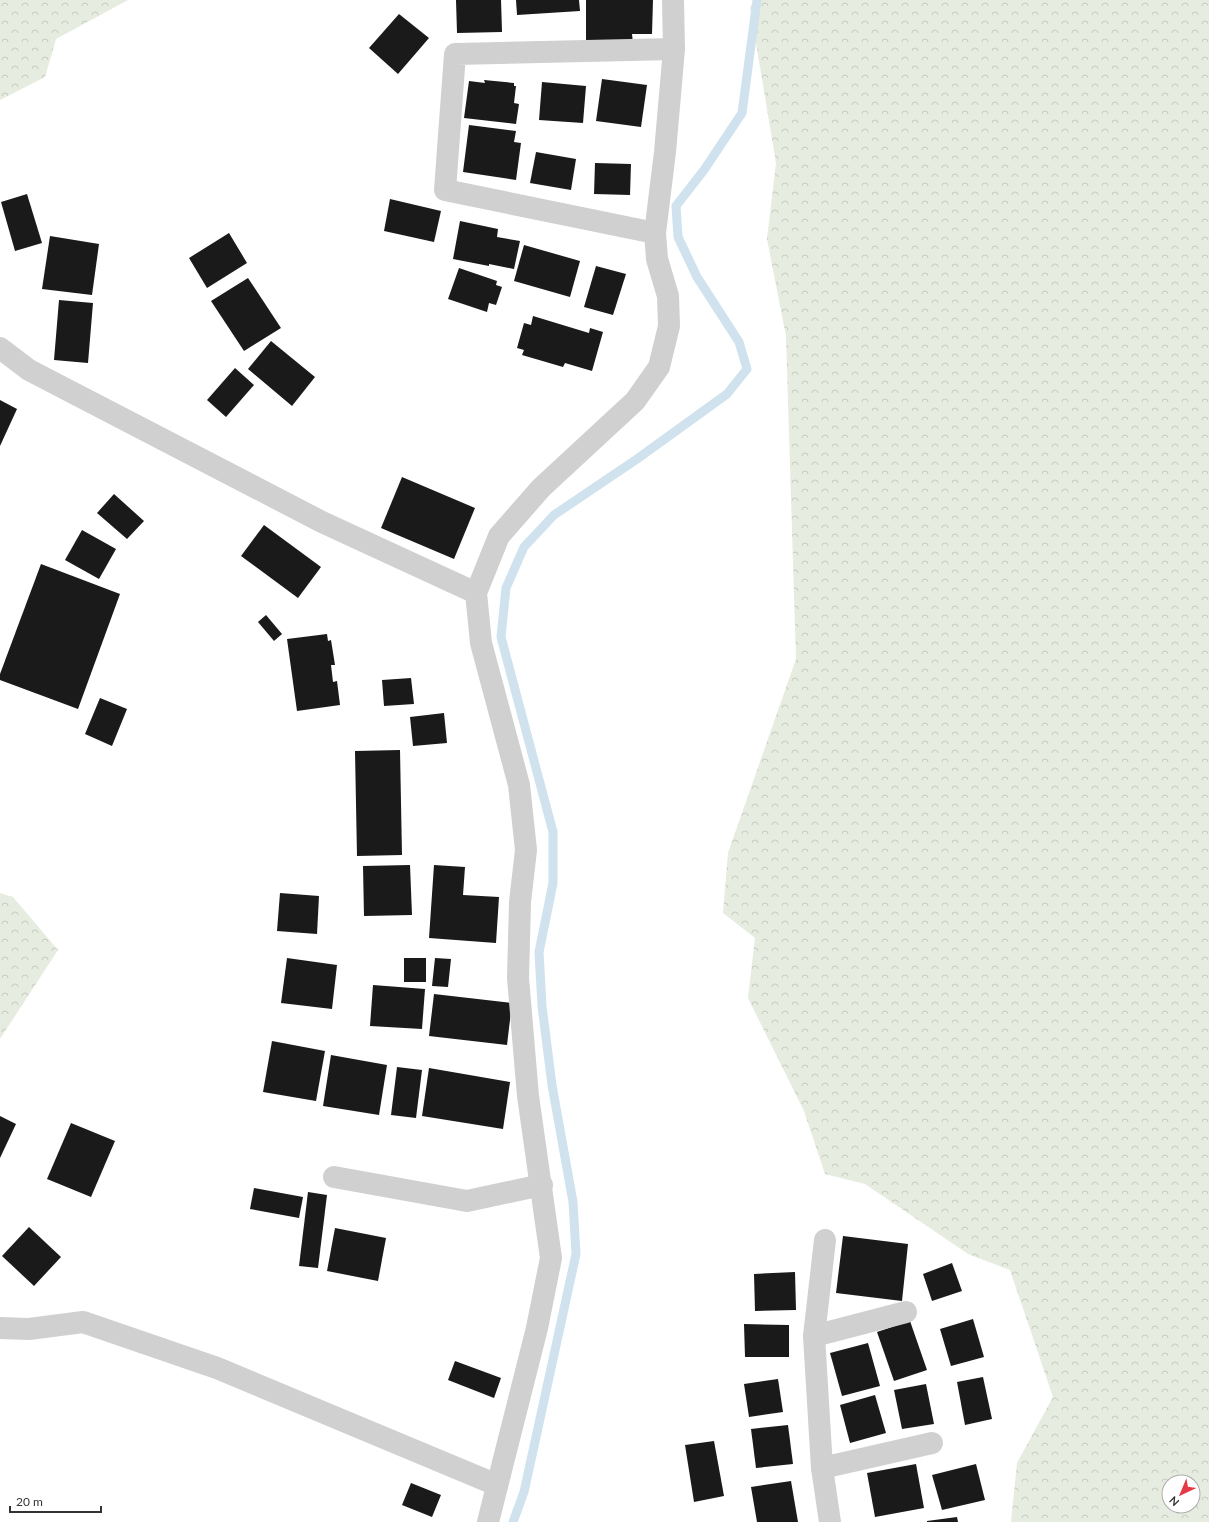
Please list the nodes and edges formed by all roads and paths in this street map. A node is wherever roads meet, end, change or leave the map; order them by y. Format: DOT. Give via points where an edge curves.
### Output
graph roads {
  1 [pos="673,0"];
  2 [pos="674,49"];
  3 [pos="654,233"];
  4 [pos="0,348"];
  5 [pos="476,593"];
  6 [pos="334,1177"];
  7 [pos="542,1185"];
  8 [pos="825,1240"];
  9 [pos="906,1312"];
  10 [pos="0,1328"];
  11 [pos="814,1336"];
  12 [pos="932,1443"];
  13 [pos="822,1468"];
  14 [pos="497,1486"];
  15 [pos="488,1522"];
  16 [pos="830,1522"];
  1 -- 2 [label="street"];
  2 -- 3 [label="street" via="665,152"];
  2 -- 3 [label="street" via="455,54 445,190"];
  3 -- 5 [label="street" via="657,259 668,296 669,326 660,367 635,401 541,488 499,536"];
  4 -- 5 [label="street" via="29,370 322,522"];
  5 -- 7 [label="street" via="481,643 519,785 526,843 520,902 518,978 528,1096"];
  6 -- 7 [label="street" via="467,1201"];
  7 -- 14 [label="street" via="551,1258 537,1328"];
  8 -- 11 [label="street"];
  9 -- 11 [label="street"];
  10 -- 14 [label="street" via="29,1329 83,1322 217,1368"];
  11 -- 13 [label="street"];
  12 -- 13 [label="street"];
  13 -- 16 [label="street"];
  14 -- 15 [label="street"];
}
